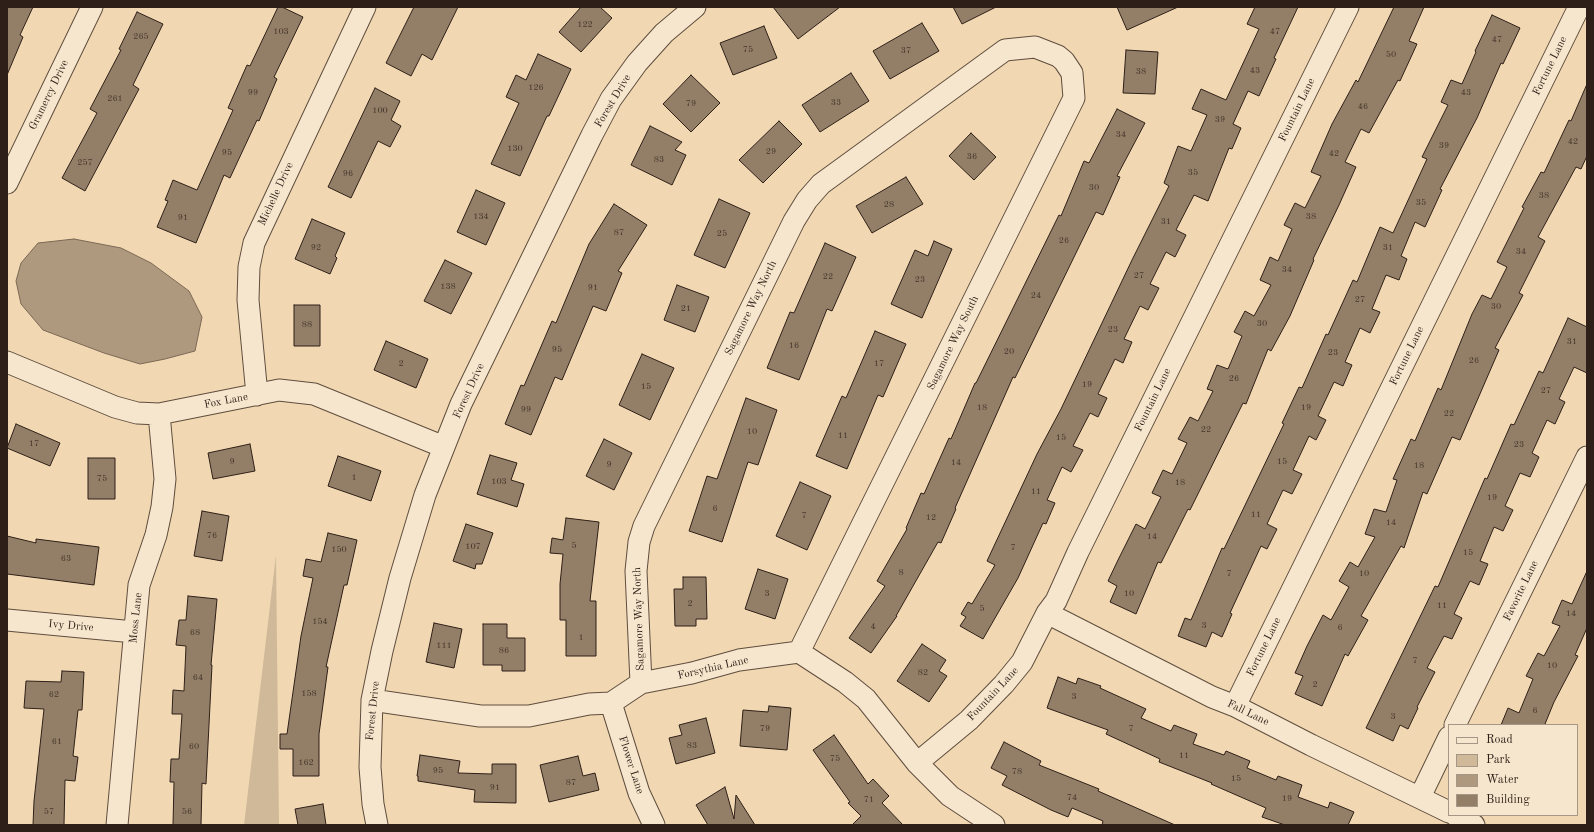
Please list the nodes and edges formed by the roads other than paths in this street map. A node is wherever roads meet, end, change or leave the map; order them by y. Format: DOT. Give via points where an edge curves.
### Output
graph roads {
  1 [pos="92,7"];
  2 [pos="365,7"];
  3 [pos="695,7"];
  4 [pos="1348,7"];
  5 [pos="1579,7"];
  6 [pos="1034,46"];
  7 [pos="7,183"];
  8 [pos="7,362"];
  9 [pos="257,395"];
  10 [pos="160,414"];
  11 [pos="444,446"];
  12 [pos="1587,457"];
  13 [pos="1047,613"];
  14 [pos="7,620"];
  15 [pos="134,632"];
  16 [pos="799,652"];
  17 [pos="641,683"];
  18 [pos="372,700"];
  19 [pos="612,703"];
  20 [pos="1235,706"];
  21 [pos="1455,724"];
  22 [pos="1448,739"];
  23 [pos="917,763"];
  24 [pos="1420,797"];
  25 [pos="1448,811"];
  26 [pos="1457,816"];
  27 [pos="117,825"];
  28 [pos="377,825"];
  29 [pos="654,825"];
  30 [pos="994,825"];
  31 [pos="1474,825"];
  1 -- 7 [label="street, Gramercy Drive"];
  2 -- 9 [label="street, Michelle Drive" via="254,243 249,266 248,300"];
  3 -- 11 [label="street, Forest Drive" via="664,33 641,58 612,99 461,404"];
  4 -- 13 [label="street, Fountain Lane" via="1056,600"];
  5 -- 20 [label="street, Fortune Lane"];
  6 -- 16 [label="street, Sagamore Way South" via="1064,61 1072,73 1074,98"];
  6 -- 17 [label="street, Sagamore Way North" via="1005,50 998,55 821,184 794,220 644,526 639,542 636,571"];
  8 -- 10 [label="street, Fox Lane" via="115,407 137,413"];
  9 -- 10 [label="street, Fox Lane"];
  9 -- 11 [label="street, Fox Lane" via="279,390 314,394"];
  10 -- 15 [label="street, Moss Lane" via="165,479 162,507 156,535 139,585"];
  11 -- 18 [label="street, Forest Drive" via="425,495 400,578"];
  12 -- 21 [label="street, Favorite Lane"];
  13 -- 20 [label="street, Fall Lane"];
  13 -- 23 [label="street, Fountain Lane" via="1022,662 1004,684 970,720"];
  14 -- 15 [label="street, Ivy Drive"];
  15 -- 27 [label="street, Moss Lane"];
  16 -- 17 [label="street, Forsythia Lane" via="739,660"];
  16 -- 23 [label="street" via="866,699"];
  17 -- 19 [label="street, Forsythia Lane"];
  18 -- 19 [label="street" via="480,716 529,716 589,704"];
  18 -- 28 [label="street, Forest Drive" via="370,767"];
  19 -- 29 [label="street, Flower Lane" via="639,793"];
  20 -- 24 [label="street, Fall Lane"];
  22 -- 24 [label="street"];
  23 -- 30 [label="street" via="950,796"];
  24 -- 25 [label="street, Fall Lane"];
  26 -- 31 [label="street"];
}
